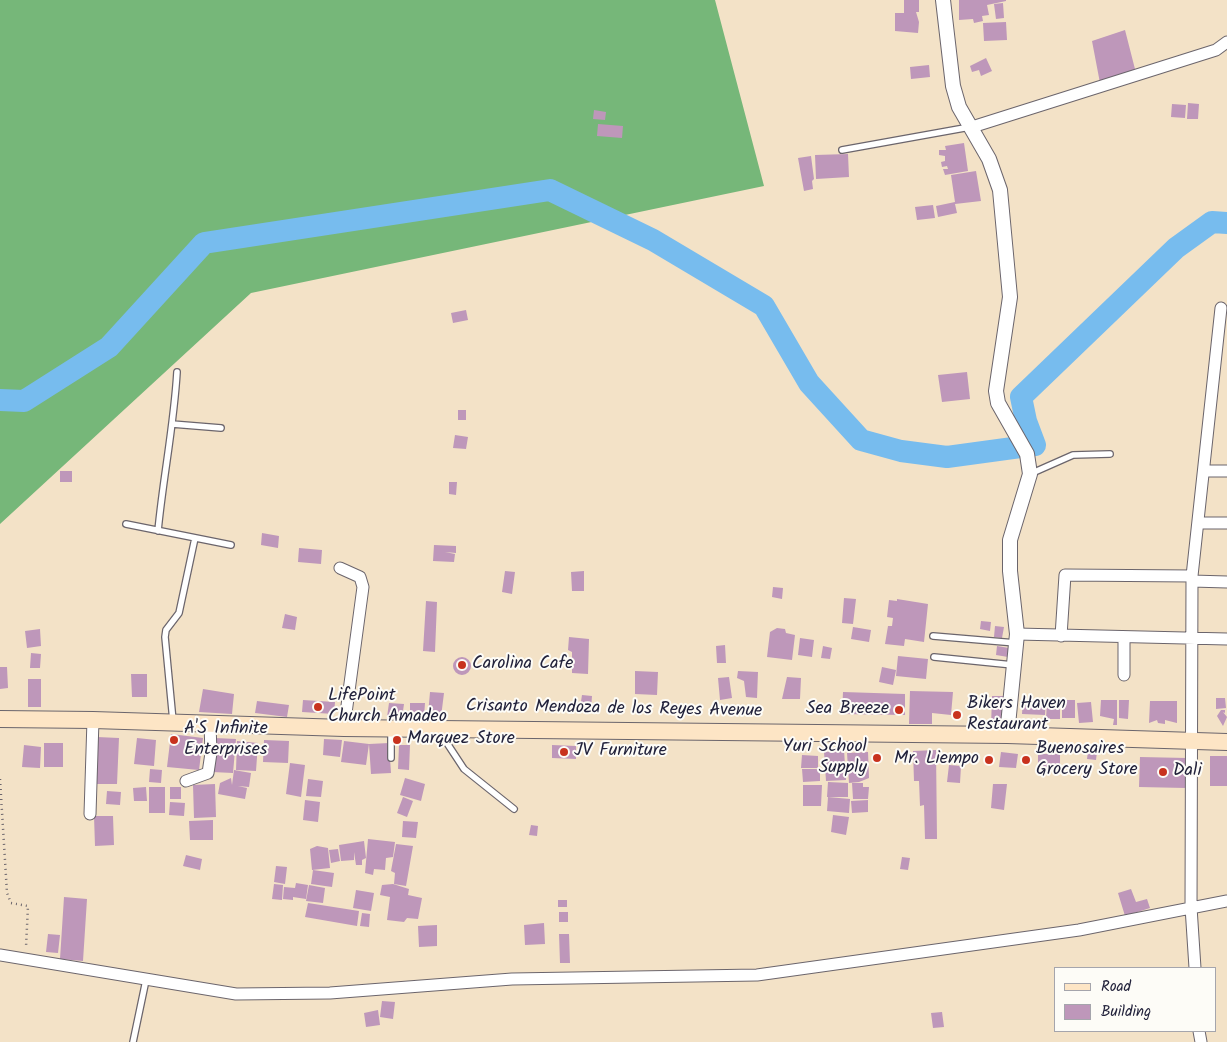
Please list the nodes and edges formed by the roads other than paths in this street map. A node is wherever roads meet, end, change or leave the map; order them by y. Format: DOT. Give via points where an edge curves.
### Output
graph roads {
  1 [pos="942,0"];
  2 [pos="1227,42"];
  3 [pos="972,127"];
  4 [pos="842,150"];
  5 [pos="1221,308"];
  6 [pos="1223,325"];
  7 [pos="177,372"];
  8 [pos="172,424"];
  9 [pos="221,428"];
  10 [pos="1110,454"];
  11 [pos="1204,471"];
  12 [pos="1227,471"];
  13 [pos="1030,474"];
  14 [pos="1198,523"];
  15 [pos="1227,523"];
  16 [pos="126,524"];
  17 [pos="158,530"];
  18 [pos="195,538"];
  19 [pos="232,545"];
  20 [pos="340,568"];
  21 [pos="1192,579"];
  22 [pos="1227,582"];
  23 [pos="933,636"];
  24 [pos="1061,636"];
  25 [pos="1124,637"];
  26 [pos="1017,638"];
  27 [pos="1192,639"];
  28 [pos="1227,640"];
  29 [pos="934,656"];
  30 [pos="1014,666"];
  31 [pos="1124,675"];
  32 [pos="0,719"];
  33 [pos="93,720"];
  34 [pos="173,723"];
  35 [pos="210,724"];
  36 [pos="344,728"];
  37 [pos="438,728"];
  38 [pos="392,729"];
  39 [pos="1007,735"];
  40 [pos="1193,742"];
  41 [pos="1227,742"];
  42 [pos="391,758"];
  43 [pos="186,781"];
  44 [pos="514,808"];
  45 [pos="90,814"];
  46 [pos="1227,901"];
  47 [pos="1191,907"];
  48 [pos="0,955"];
  49 [pos="1195,967"];
  50 [pos="146,980"];
  51 [pos="133,1042"];
  1 -- 3 [label="street" via="953,86 959,107"];
  2 -- 3 [label="street" via="1216,50"];
  3 -- 4 [label="lane"];
  3 -- 13 [label="street" via="989,159 1000,190 1008,254 1010,297 996,391 998,403 1027,454"];
  5 -- 6 [label="street"];
  6 -- 11 [label="street"];
  7 -- 8 [label="lane"];
  8 -- 9 [label="lane"];
  8 -- 17 [label="lane"];
  10 -- 13 [label="lane" via="1073,455"];
  11 -- 12 [label="street"];
  11 -- 14 [label="street"];
  13 -- 26 [label="street" via="1010,540"];
  14 -- 15 [label="street"];
  14 -- 21 [label="street"];
  16 -- 17 [label="lane"];
  17 -- 18 [label="lane"];
  18 -- 19 [label="lane"];
  18 -- 34 [label="lane" via="179,613 166,630 165,637"];
  20 -- 36 [label="street" via="360,577 363,587"];
  21 -- 22 [label="street"];
  21 -- 24 [label="street" via="1065,575"];
  21 -- 27 [label="street"];
  23 -- 26 [label="lane"];
  24 -- 25 [label="street"];
  24 -- 26 [label="street"];
  25 -- 27 [label="street"];
  25 -- 31 [label="street"];
  26 -- 30 [label="street"];
  27 -- 28 [label="street"];
  27 -- 40 [label="street"];
  29 -- 30 [label="lane"];
  30 -- 39 [label="street"];
  32 -- 33 [label="main road, Crisanto Mendoza de los Reyes Avenue"];
  33 -- 34 [label="main road, Crisanto Mendoza de los Reyes Avenue"];
  33 -- 45 [label="street"];
  34 -- 35 [label="main road, Crisanto Mendoza de los Reyes Avenue"];
  35 -- 36 [label="main road, Crisanto Mendoza de los Reyes Avenue"];
  35 -- 43 [label="street" via="208,773"];
  36 -- 38 [label="main road, Crisanto Mendoza de los Reyes Avenue"];
  37 -- 38 [label="main road, Crisanto Mendoza de los Reyes Avenue"];
  37 -- 39 [label="main road, Crisanto Mendoza de los Reyes Avenue"];
  37 -- 44 [label="lane" via="464,769"];
  38 -- 42 [label="lane"];
  39 -- 40 [label="main road, Crisanto Mendoza de los Reyes Avenue"];
  40 -- 41 [label="main road, Crisanto Mendoza de los Reyes Avenue"];
  40 -- 47 [label="street"];
  46 -- 47 [label="street"];
  47 -- 49 [label="street"];
  47 -- 50 [label="street" via="1078,930 757,974 512,979 330,993 246,994"];
  48 -- 50 [label="street"];
  50 -- 51 [label="lane"];
}
